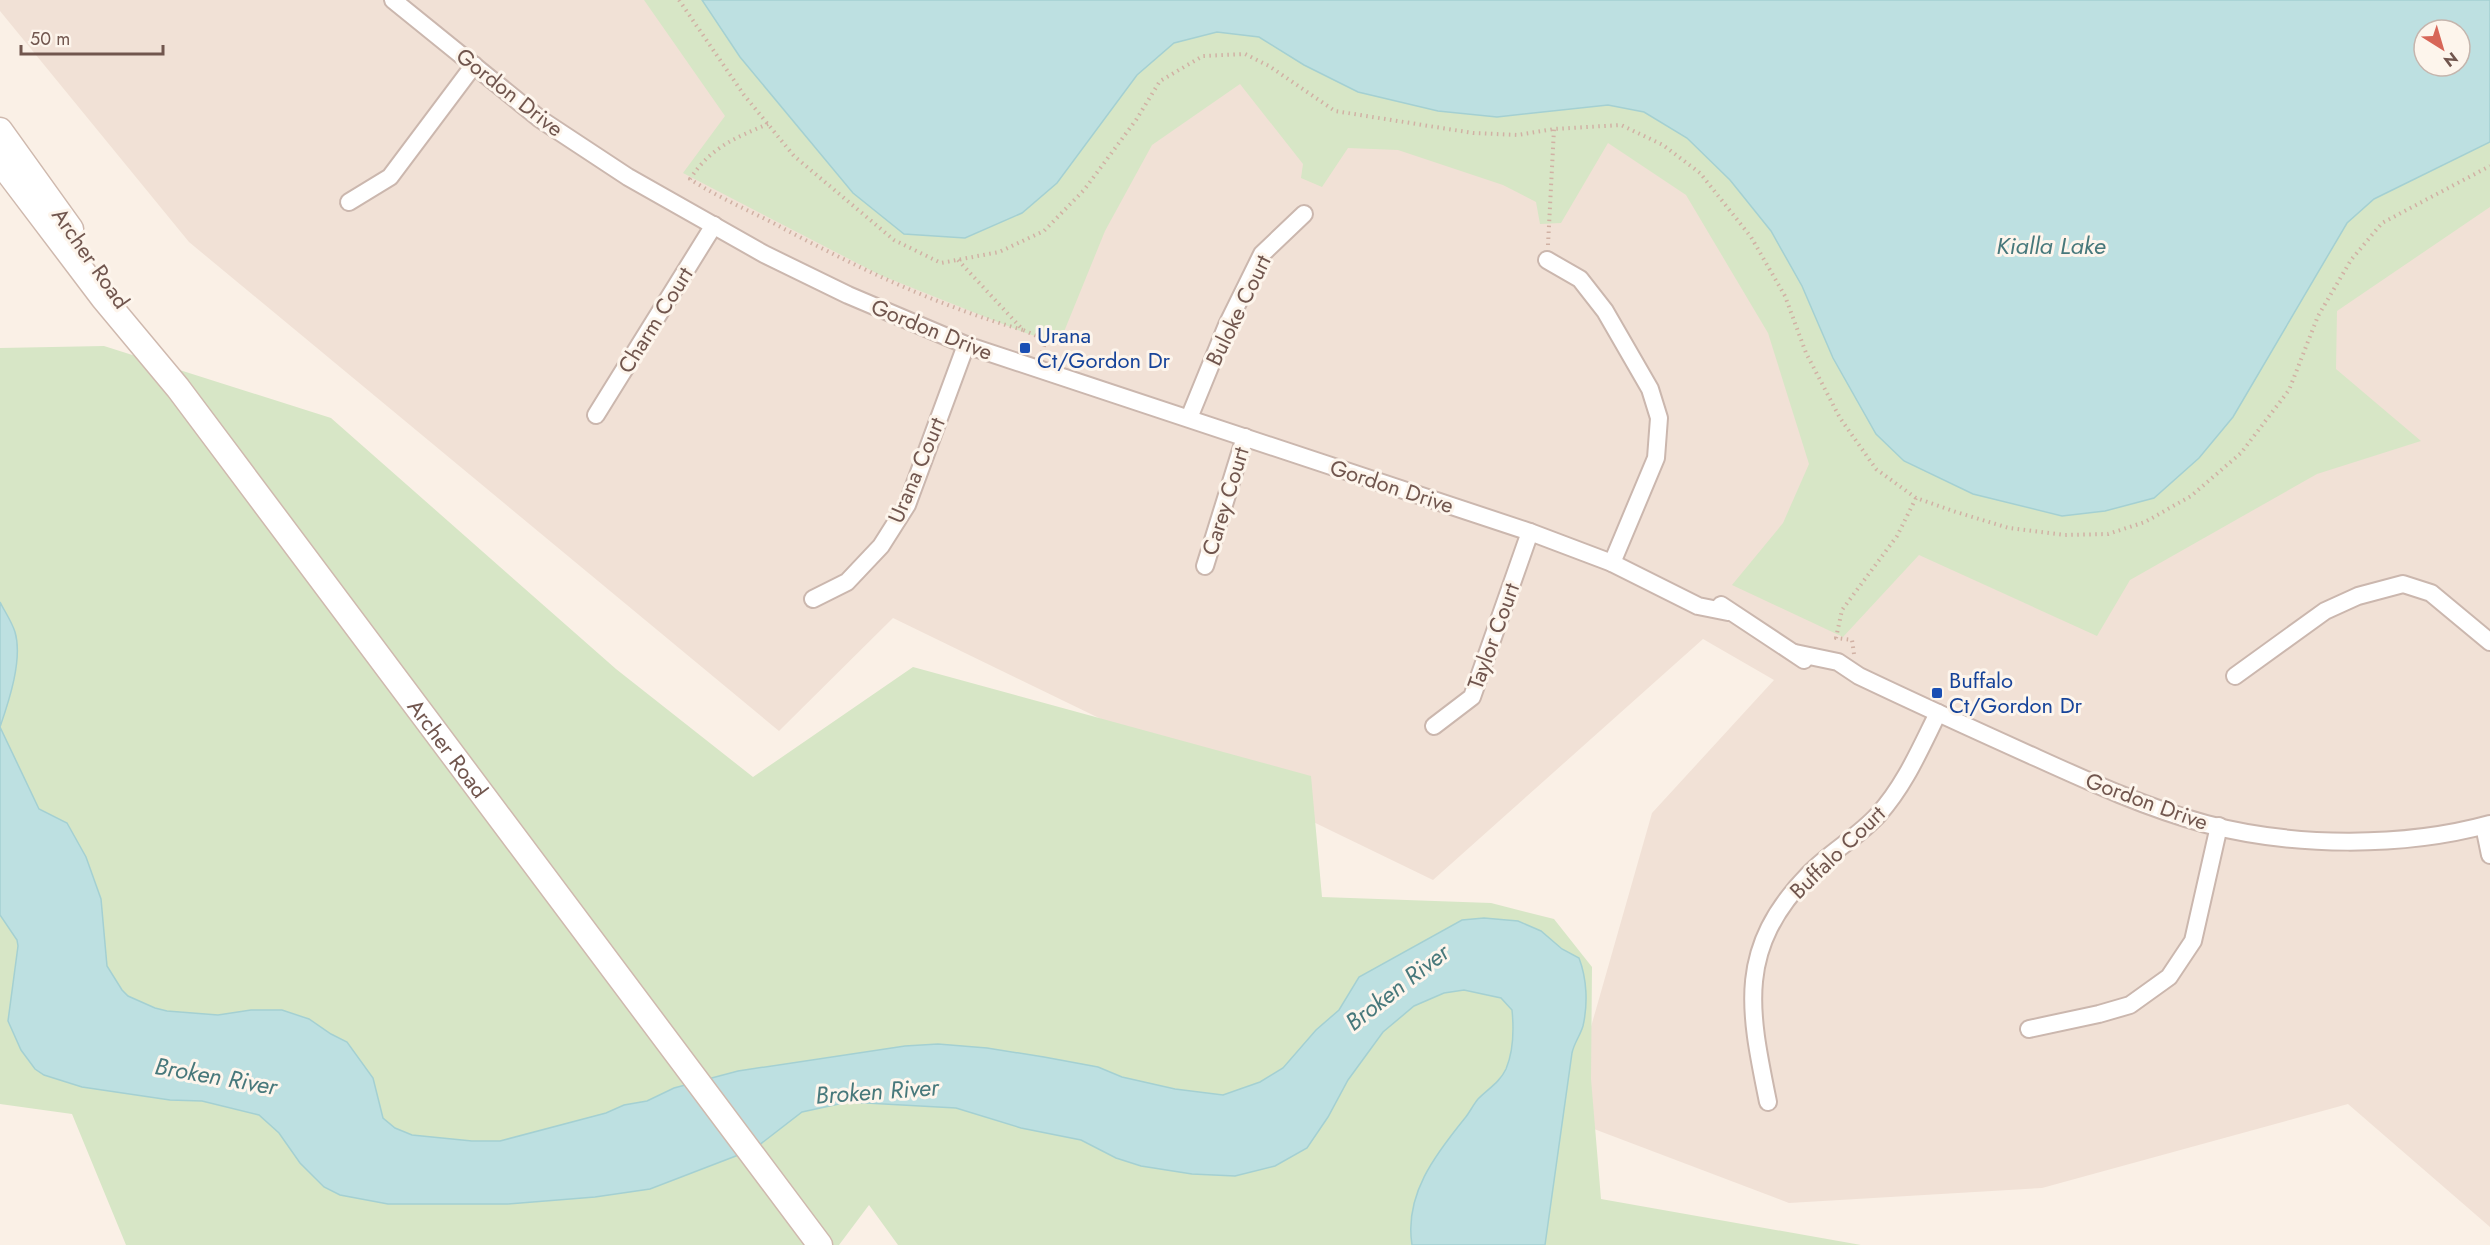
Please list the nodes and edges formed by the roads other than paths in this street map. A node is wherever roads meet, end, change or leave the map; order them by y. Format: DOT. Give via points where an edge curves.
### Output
graph roads {
  1 [pos="393,0"];
  2 [pos="474,65"];
  3 [pos="0,130"];
  4 [pos="0,162"];
  5 [pos="349,202"];
  6 [pos="1304,214"];
  7 [pos="714,225"];
  8 [pos="1547,260"];
  9 [pos="966,345"];
  10 [pos="178,388"];
  11 [pos="596,415"];
  12 [pos="1189,418"];
  13 [pos="1245,437"];
  14 [pos="1530,532"];
  15 [pos="1612,563"];
  16 [pos="1205,566"];
  17 [pos="813,599"];
  18 [pos="2490,642"];
  19 [pos="2235,676"];
  20 [pos="1938,713"];
  21 [pos="1434,726"];
  22 [pos="2487,825"];
  23 [pos="2219,826"];
  24 [pos="2490,855"];
  25 [pos="2029,1029"];
  26 [pos="1768,1102"];
  27 [pos="820,1245"];
  1 -- 2 [label="street, Gordon Drive"];
  2 -- 5 [label="street" via="390,177"];
  2 -- 7 [label="street, Gordon Drive" via="540,119 628,177"];
  3 -- 10 [label="main road, Archer Road" via="105,276"];
  4 -- 10 [label="main road, Archer Road" via="103,298"];
  6 -- 12 [label="street, Buloke Court" via="1262,255 1227,325"];
  7 -- 9 [label="street, Gordon Drive" via="848,295"];
  7 -- 11 [label="street, Charm Court"];
  8 -- 15 [label="street" via="1580,279 1605,311 1650,389 1659,418 1656,458"];
  9 -- 12 [label="street, Gordon Drive"];
  9 -- 17 [label="street, Urana Court" via="907,505 881,546 847,582"];
  10 -- 27 [label="main road, Archer Road"];
  12 -- 13 [label="street, Gordon Drive"];
  13 -- 14 [label="street, Gordon Drive"];
  13 -- 16 [label="street, Carey Court"];
  14 -- 15 [label="street, Gordon Drive"];
  14 -- 21 [label="street, Taylor Court" via="1472,697"];
  15 -- 20 [label="street, Gordon Drive" via="1698,606 1728,612 1810,666 1859,676"];
  18 -- 19 [label="street" via="2432,593 2403,584 2358,596 2325,611"];
  20 -- 23 [label="street, Gordon Drive" via="2150,807"];
  20 -- 26 [label="street, Buffalo Court" via="1902,785 1876,817 1810,873 1788,897 1768,930 1756,962 1752,992 1755,1036"];
  22 -- 23 [label="street, Gordon Drive" via="2364,841 2285,838"];
  22 -- 24 [label="street"];
  23 -- 25 [label="street" via="2193,941 2169,977 2130,1005"];
}
